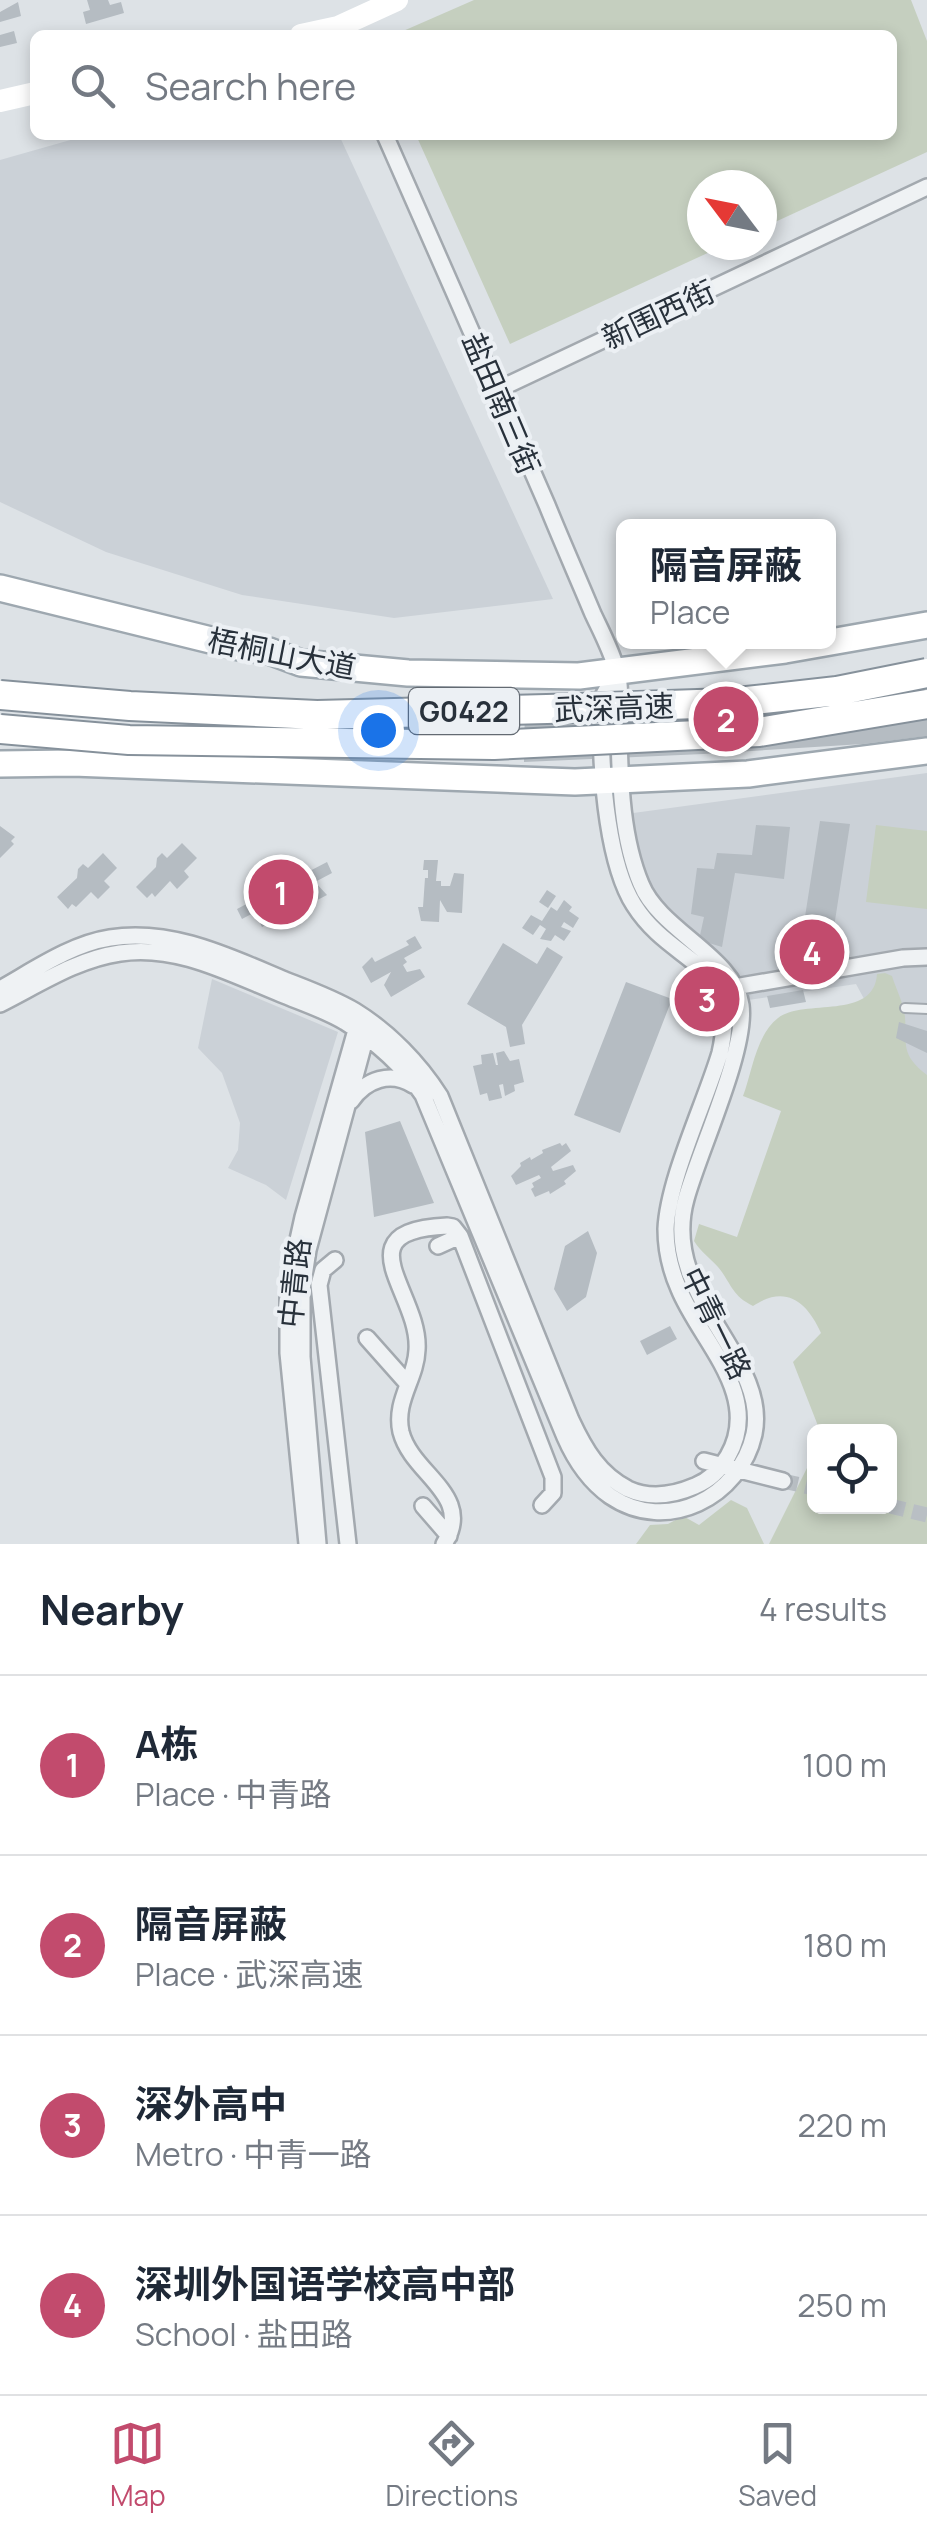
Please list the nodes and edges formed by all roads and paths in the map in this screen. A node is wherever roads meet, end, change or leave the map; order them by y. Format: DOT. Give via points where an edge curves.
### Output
graph roads {
  1 [pos="398,0"];
  2 [pos="342,30"];
  3 [pos="30,94"];
  4 [pos="0,100"];
  5 [pos="387,140"];
  6 [pos="927,186"];
  7 [pos="497,390"];
  8 [pos="0,588"];
  9 [pos="927,626"];
  10 [pos="836,641"];
  11 [pos="791,649"];
  12 [pos="618,671"];
  13 [pos="927,673"];
  14 [pos="0,696"];
  15 [pos="927,704"];
  16 [pos="0,729"];
  17 [pos="927,751"];
  18 [pos="0,764"];
  19 [pos="611,781"];
  20 [pos="927,957"];
  21 [pos="0,988"];
  22 [pos="727,988"];
  23 [pos="0,1004"];
  24 [pos="906,1008"];
  25 [pos="927,1009"];
  26 [pos="363,1029"];
  27 [pos="423,1095"];
  28 [pos="348,1108"];
  29 [pos="460,1236"];
  30 [pos="438,1246"];
  31 [pos="335,1260"];
  32 [pos="527,1328"];
  33 [pos="368,1338"];
  34 [pos="501,1341"];
  35 [pos="407,1384"];
  36 [pos="337,1454"];
  37 [pos="305,1459"];
  38 [pos="704,1462"];
  39 [pos="730,1468"];
  40 [pos="783,1481"];
  41 [pos="542,1505"];
  42 [pos="424,1506"];
  43 [pos="446,1540"];
  44 [pos="306,1544"];
  45 [pos="318,1544"];
  46 [pos="348,1544"];
  1 -- 2 [label="street"];
  3 -- 4 [label="street"];
  5 -- 7 [label="street, 盐田南三街"];
  6 -- 7 [label="street, 新围西街"];
  7 -- 12 [label="street, 盐田南三街"];
  8 -- 12 [label="main road, 梧桐山大道" via="301,663 408,673"];
  9 -- 10 [label="main road, 梧桐山大道"];
  11 -- 12 [label="main road, 梧桐山大道"];
  12 -- 19 [label="street" via="601,702"];
  13 -- 14 [label="highway, 武深高速 / G0422, bridge" via="837,692 746,701 547,710 316,715"];
  15 -- 16 [label="highway, 武深高速 / G0422, bridge" via="759,732 494,745 129,740"];
  17 -- 19 [label="main road" via="748,774"];
  18 -- 19 [label="main road"];
  19 -- 22 [label="street" via="642,887"];
  20 -- 22 [label="street"];
  21 -- 26 [label="street" via="98,940 152,937 223,954 326,997"];
  22 -- 39 [label="street, 中青一路" via="741,1002 740,1030 686,1196 680,1237 701,1301 753,1401 753,1436"];
  23 -- 26 [label="street" via="93,959 160,952 223,970"];
  24 -- 25 [label="lane"];
  26 -- 27 [label="street"];
  26 -- 28 [label="street, 中青路"];
  26 -- 32 [label="street" via="416,1063 440,1096"];
  26 -- 37 [label="street, 中青路" via="288,1285 288,1353"];
  27 -- 28 [label="street" via="403,1080 384,1078 362,1088"];
  27 -- 32 [label="street"];
  28 -- 37 [label="street, 中青路" via="304,1280"];
  29 -- 30 [label="street"];
  29 -- 34 [label="street"];
  29 -- 35 [label="street" via="440,1226 403,1233 393,1246 392,1265 416,1333"];
  31 -- 36 [label="street" via="319,1285"];
  32 -- 34 [label="street"];
  32 -- 39 [label="street" via="581,1441 613,1481 659,1496"];
  33 -- 35 [label="street"];
  34 -- 41 [label="street" via="553,1476 554,1493"];
  35 -- 43 [label="street" via="402,1434 452,1508"];
  36 -- 37 [label="street"];
  36 -- 46 [label="street"];
  37 -- 44 [label="street, 中青路"];
  37 -- 45 [label="street, 中青路"];
  38 -- 39 [label="street"];
  39 -- 40 [label="street"];
  42 -- 43 [label="street"];
}
